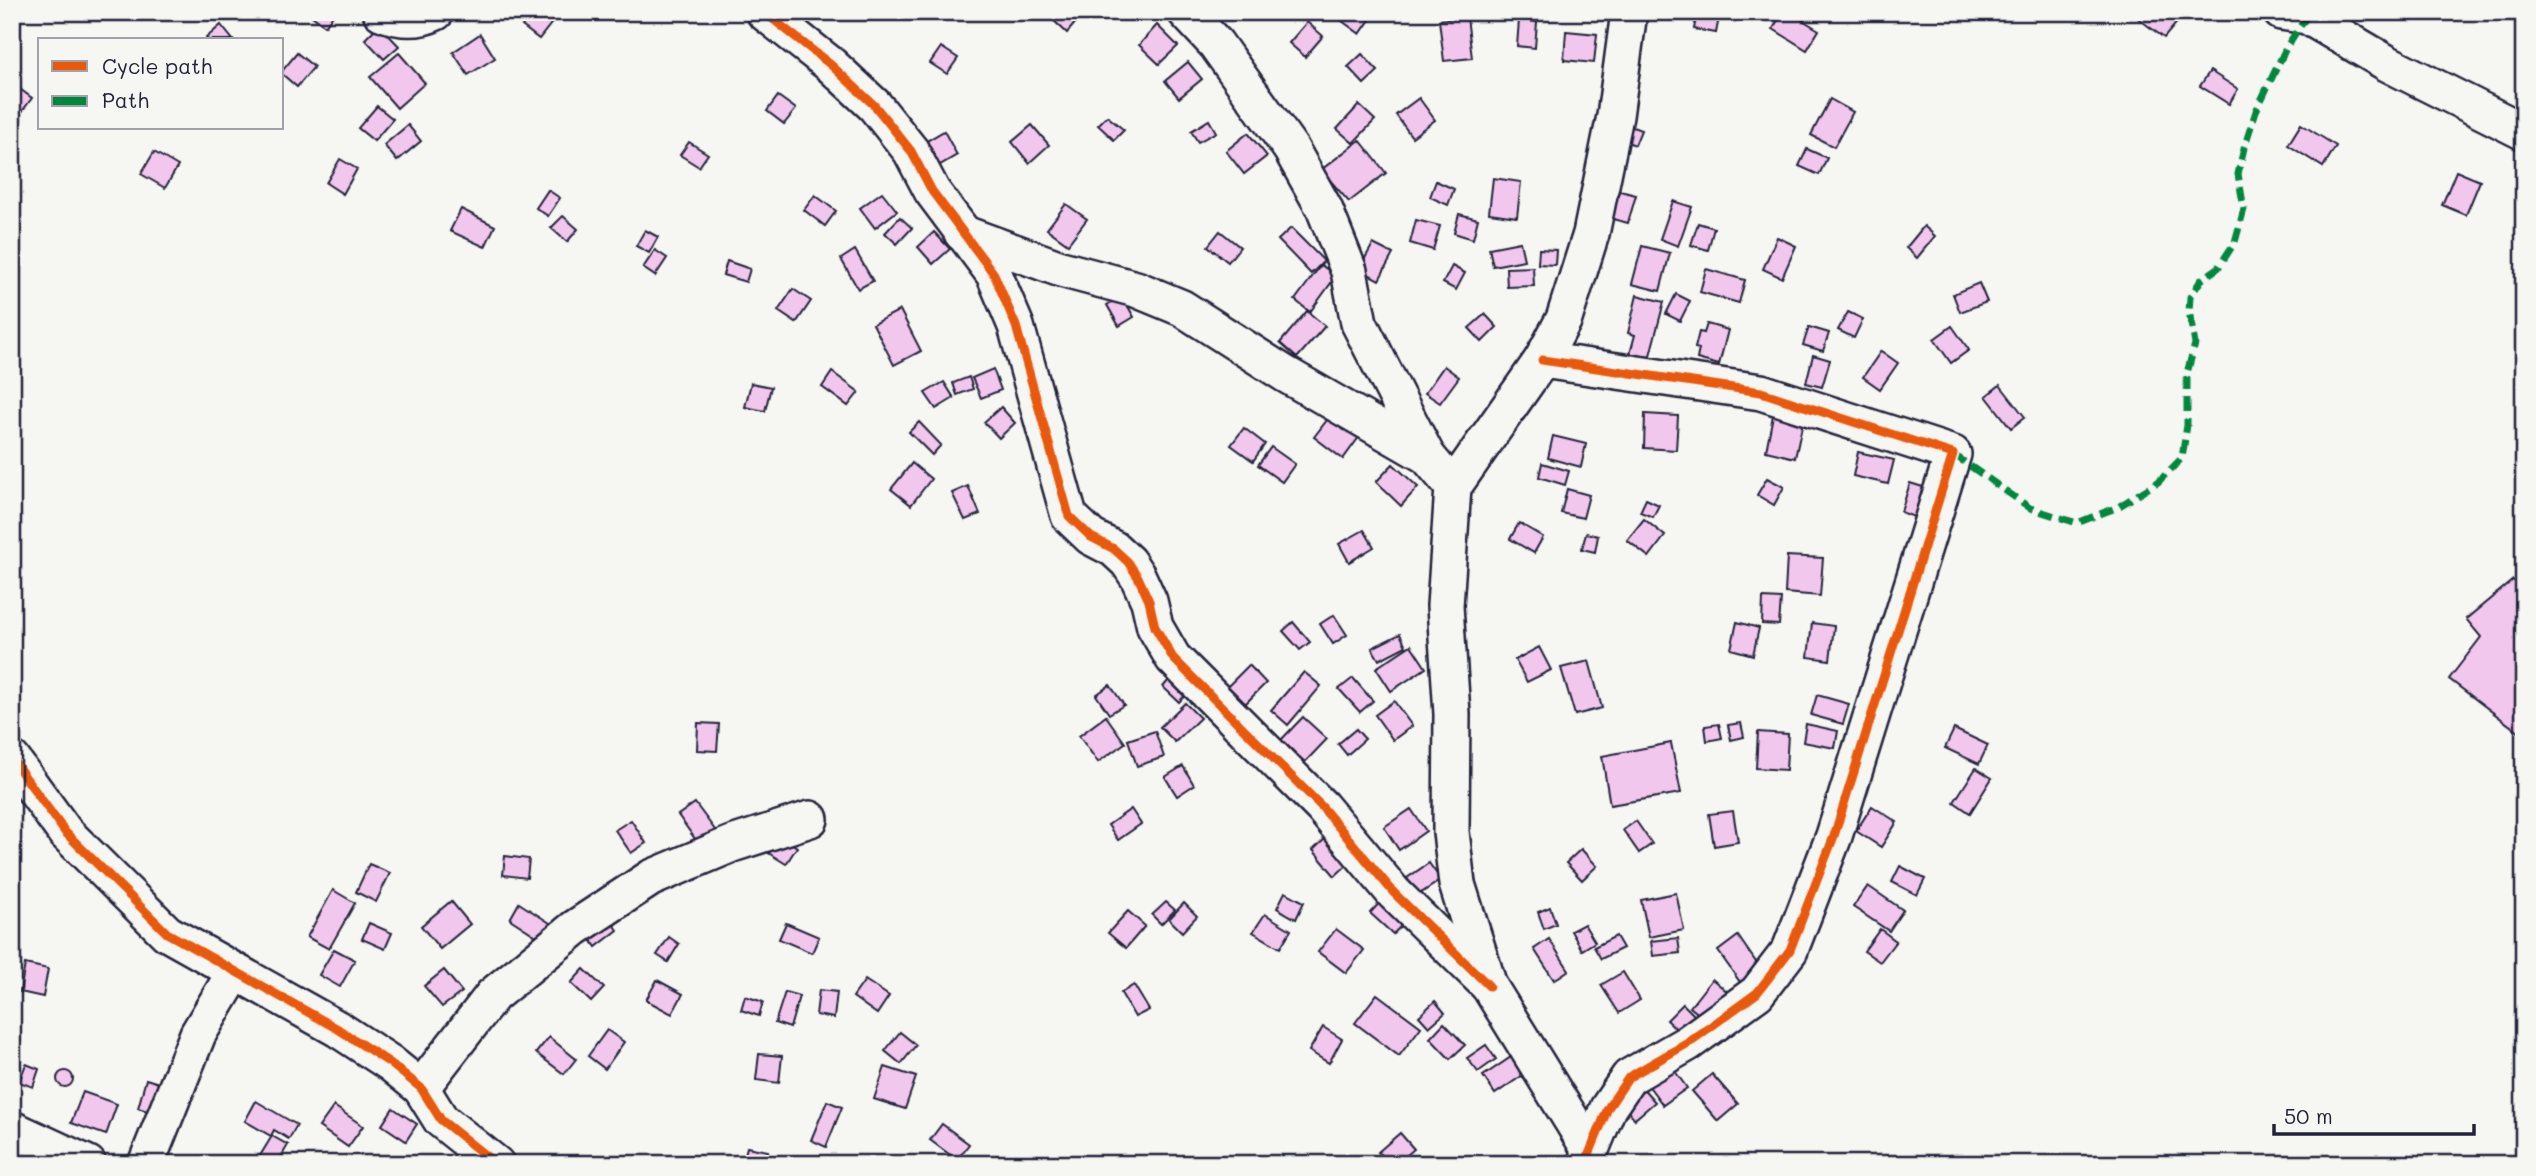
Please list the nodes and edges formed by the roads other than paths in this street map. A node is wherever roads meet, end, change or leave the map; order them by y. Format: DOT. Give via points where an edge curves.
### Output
graph roads {
  1 [pos="381,12"];
  2 [pos="436,12"];
  3 [pos="764,12"];
  4 [pos="1186,12"];
  5 [pos="1629,12"];
  6 [pos="2281,12"];
  7 [pos="2524,132"];
  8 [pos="962,233"];
  9 [pos="1542,360"];
  10 [pos="1427,456"];
  11 [pos="1453,487"];
  12 [pos="12,759"];
  13 [pos="810,819"];
  14 [pos="234,972"];
  15 [pos="1489,986"];
  16 [pos="421,1088"];
  17 [pos="12,1129"];
  18 [pos="1588,1157"];
  19 [pos="88,1164"];
  20 [pos="146,1164"];
  21 [pos="496,1164"];
  1 -- 2 [label="street" via="404,19 425,18"];
  3 -- 8 [label="street" via="875,106 911,151"];
  4 -- 10 [label="street" via="1216,44 1291,149 1324,208 1349,271 1359,323"];
  5 -- 9 [label="street" via="1615,116 1591,234 1564,319"];
  6 -- 7 [label="street" via="2307,16"];
  8 -- 10 [label="street" via="1182,308"];
  8 -- 15 [label="street" via="994,274 1016,326 1069,516 1128,562 1173,658 1322,807 1394,893"];
  9 -- 11 [label="street"];
  9 -- 18 [label="street" via="1761,392 1953,454 1834,836 1790,950 1757,993 1688,1043 1629,1077 1608,1108"];
  10 -- 11 [label="street"];
  11 -- 15 [label="street" via="1445,606 1452,715 1451,832 1457,884"];
  12 -- 14 [label="street" via="65,832 167,933"];
  13 -- 16 [label="street" via="732,844 651,878 575,928 493,995"];
  14 -- 16 [label="street" via="338,1029"];
  14 -- 20 [label="street" via="198,1034"];
  15 -- 18 [label="street"];
  16 -- 21 [label="street" via="441,1120"];
  17 -- 19 [label="street"];
}
